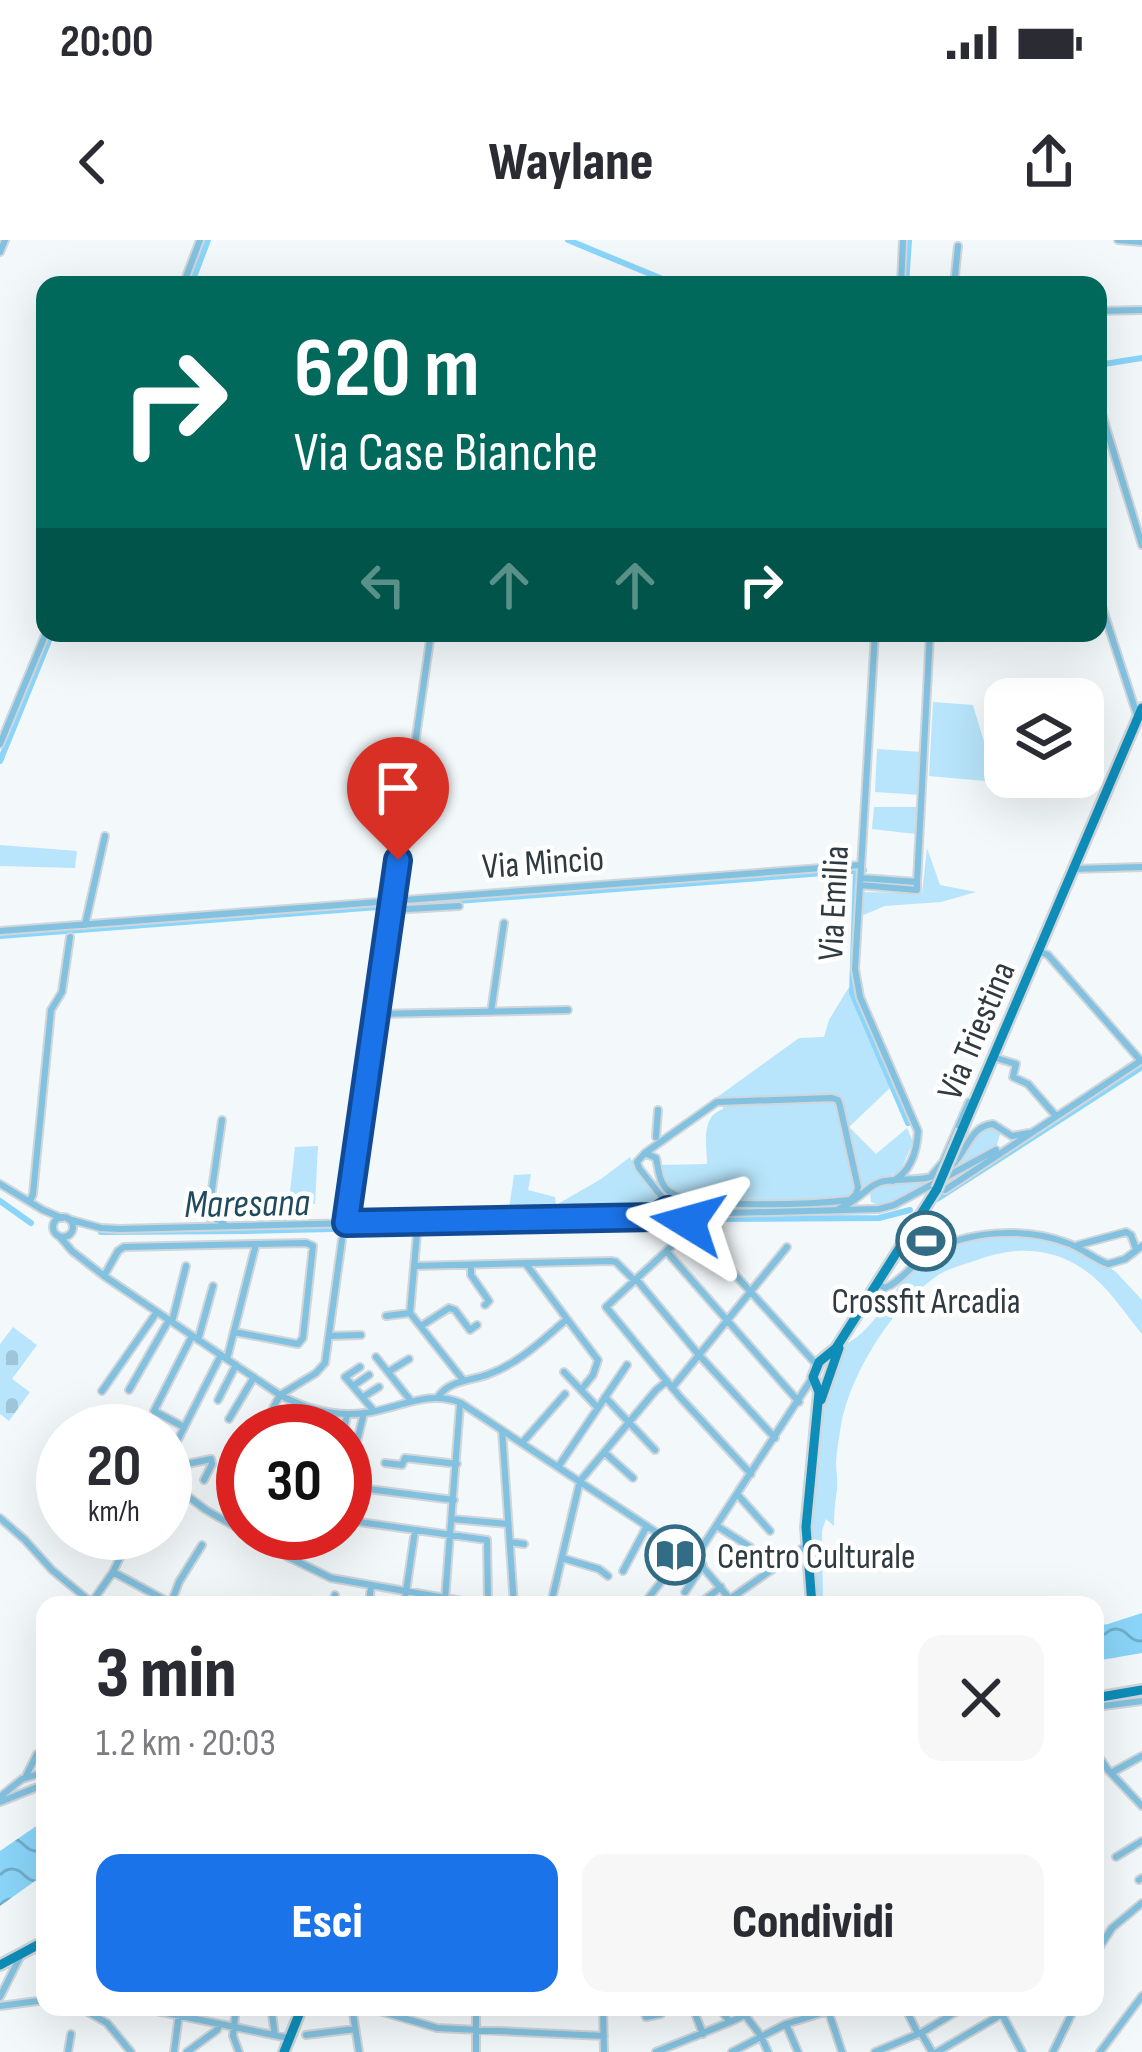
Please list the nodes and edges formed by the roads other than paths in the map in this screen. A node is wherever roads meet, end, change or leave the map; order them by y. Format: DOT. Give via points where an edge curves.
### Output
graph roads {
  1 [pos="5,240"];
  2 [pos="200,240"];
  3 [pos="903,240"];
  4 [pos="1118,240"];
  5 [pos="1142,242"];
  6 [pos="958,245"];
  7 [pos="0,252"];
  8 [pos="186,276"];
  9 [pos="901,276"];
  10 [pos="955,276"];
  11 [pos="1142,310"];
  12 [pos="1107,311"];
  13 [pos="1107,430"];
  14 [pos="1142,545"];
  15 [pos="1107,620"];
  16 [pos="42,642"];
  17 [pos="429,642"];
  18 [pos="874,642"];
  19 [pos="930,642"];
  20 [pos="1140,713"];
  21 [pos="0,744"];
  22 [pos="105,836"];
  23 [pos="1142,867"];
  24 [pos="1073,869"];
  25 [pos="861,874"];
  26 [pos="391,905"];
  27 [pos="459,906"];
  28 [pos="503,923"];
  29 [pos="85,925"];
  30 [pos="0,931"];
  31 [pos="70,937"];
  32 [pos="1037,951"];
  33 [pos="568,1010"];
  34 [pos="491,1012"];
  35 [pos="376,1014"];
  36 [pos="993,1057"];
  37 [pos="1142,1060"];
  38 [pos="986,1073"];
  39 [pos="974,1103"];
  40 [pos="658,1110"];
  41 [pos="1055,1116"];
  42 [pos="222,1120"];
  43 [pos="991,1124"];
  44 [pos="1001,1130"];
  45 [pos="1029,1132"];
  46 [pos="656,1137"];
  47 [pos="995,1152"];
  48 [pos="646,1153"];
  49 [pos="910,1163"];
  50 [pos="925,1179"];
  51 [pos="893,1181"];
  52 [pos="0,1184"];
  53 [pos="871,1187"];
  54 [pos="941,1189"];
  55 [pos="30,1201"];
  56 [pos="894,1205"];
  57 [pos="879,1209"];
  58 [pos="43,1210"];
  59 [pos="680,1210"];
  60 [pos="828,1212"];
  61 [pos="65,1218"];
  62 [pos="346,1223"];
  63 [pos="418,1223"];
  64 [pos="88,1225"];
  65 [pos="226,1226"];
  66 [pos="53,1228"];
  67 [pos="690,1229"];
  68 [pos="71,1232"];
  69 [pos="910,1233"];
  70 [pos="60,1237"];
  71 [pos="343,1240"];
  72 [pos="256,1244"];
  73 [pos="1075,1246"];
  74 [pos="787,1247"];
  75 [pos="1139,1248"];
  76 [pos="666,1251"];
  77 [pos="74,1252"];
  78 [pos="526,1264"];
  79 [pos="471,1265"];
  80 [pos="186,1266"];
  81 [pos="414,1266"];
  82 [pos="104,1276"];
  83 [pos="635,1280"];
  84 [pos="878,1284"];
  85 [pos="213,1286"];
  86 [pos="751,1290"];
  87 [pos="485,1305"];
  88 [pos="157,1312"];
  89 [pos="410,1313"];
  90 [pos="386,1316"];
  91 [pos="566,1318"];
  92 [pos="171,1321"];
  93 [pos="725,1322"];
  94 [pos="477,1325"];
  95 [pos="421,1326"];
  96 [pos="234,1331"];
  97 [pos="329,1336"];
  98 [pos="361,1336"];
  99 [pos="195,1338"];
  100 [pos="699,1355"];
  101 [pos="224,1357"];
  102 [pos="376,1357"];
  103 [pos="409,1359"];
  104 [pos="236,1365"];
  105 [pos="627,1366"];
  106 [pos="360,1367"];
  107 [pos="388,1372"];
  108 [pos="565,1372"];
  109 [pos="819,1373"];
  110 [pos="369,1375"];
  111 [pos="254,1378"];
  112 [pos="464,1382"];
  113 [pos="670,1384"];
  114 [pos="353,1386"];
  115 [pos="379,1387"];
  116 [pos="129,1390"];
  117 [pos="581,1390"];
  118 [pos="102,1391"];
  119 [pos="442,1394"];
  120 [pos="565,1394"];
  121 [pos="280,1395"];
  122 [pos="363,1397"];
  123 [pos="605,1397"];
  124 [pos="218,1400"];
  125 [pos="411,1401"];
  126 [pos="799,1402"];
  127 [pos="158,1404"];
  128 [pos="238,1404"];
  129 [pos="275,1404"];
  130 [pos="298,1404"];
  131 [pos="598,1407"];
  132 [pos="462,1408"];
  133 [pos="374,1411"];
  134 [pos="192,1413"];
  135 [pos="628,1422"];
  136 [pos="503,1434"];
  137 [pos="775,1438"];
  138 [pos="522,1443"];
  139 [pos="655,1450"];
  140 [pos="604,1452"];
  141 [pos="192,1463"];
  142 [pos="385,1463"];
  143 [pos="458,1464"];
  144 [pos="558,1467"];
  145 [pos="752,1474"];
  146 [pos="633,1478"];
  147 [pos="204,1480"];
  148 [pos="580,1481"];
  149 [pos="372,1489"];
  150 [pos="737,1495"];
  151 [pos="454,1499"];
  152 [pos="0,1519"];
  153 [pos="452,1519"];
  154 [pos="372,1524"];
  155 [pos="508,1524"];
  156 [pos="647,1526"];
  157 [pos="717,1526"];
  158 [pos="416,1530"];
  159 [pos="770,1531"];
  160 [pos="450,1535"];
  161 [pos="510,1542"];
  162 [pos="524,1544"];
  163 [pos="202,1545"];
  164 [pos="807,1545"];
  165 [pos="750,1547"];
  166 [pos="686,1551"];
  167 [pos="562,1558"];
  168 [pos="695,1558"];
  169 [pos="118,1560"];
  170 [pos="294,1560"];
  171 [pos="704,1565"];
  172 [pos="623,1571"];
  173 [pos="113,1572"];
  174 [pos="608,1576"];
  175 [pos="371,1585"];
  176 [pos="721,1587"];
  177 [pos="406,1592"];
  178 [pos="685,1592"];
  179 [pos="83,1596"];
  180 [pos="97,1596"];
  181 [pos="157,1596"];
  182 [pos="175,1596"];
  183 [pos="370,1596"];
  184 [pos="405,1596"];
  185 [pos="432,1596"];
  186 [pos="445,1596"];
  187 [pos="486,1596"];
  188 [pos="513,1596"];
  189 [pos="553,1596"];
  190 [pos="651,1596"];
  191 [pos="710,1596"];
  192 [pos="728,1596"];
  193 [pos="740,1596"];
  194 [pos="811,1596"];
  195 [pos="1142,1690"];
  196 [pos="1104,1696"];
  197 [pos="1142,1701"];
  198 [pos="1104,1706"];
  199 [pos="36,1756"];
  200 [pos="1142,1756"];
  201 [pos="1104,1763"];
  202 [pos="1111,1773"];
  203 [pos="36,1775"];
  204 [pos="25,1778"];
  205 [pos="36,1787"];
  206 [pos="0,1800"];
  207 [pos="1142,1806"];
  208 [pos="1139,1843"];
  209 [pos="1142,1855"];
  210 [pos="1116,1857"];
  211 [pos="1142,1903"];
  212 [pos="1112,1928"];
  213 [pos="1104,1929"];
  214 [pos="1104,1940"];
  215 [pos="36,1946"];
  216 [pos="22,1954"];
  217 [pos="0,1965"];
  218 [pos="1142,1996"];
  219 [pos="36,2000"];
  220 [pos="0,2002"];
  221 [pos="94,2016"];
  222 [pos="179,2016"];
  223 [pos="193,2016"];
  224 [pos="236,2016"];
  225 [pos="272,2016"];
  226 [pos="298,2016"];
  227 [pos="353,2016"];
  228 [pos="396,2016"];
  229 [pos="476,2016"];
  230 [pos="603,2016"];
  231 [pos="696,2016"];
  232 [pos="725,2016"];
  233 [pos="744,2016"];
  234 [pos="747,2016"];
  235 [pos="808,2016"];
  236 [pos="830,2016"];
  237 [pos="910,2016"];
  238 [pos="949,2016"];
  239 [pos="999,2016"];
  240 [pos="1003,2016"];
  241 [pos="1071,2016"];
  242 [pos="730,2022"];
  243 [pos="220,2024"];
  244 [pos="786,2024"];
  245 [pos="235,2027"];
  246 [pos="355,2029"];
  247 [pos="477,2030"];
  248 [pos="71,2034"];
  249 [pos="703,2034"];
  250 [pos="919,2034"];
  251 [pos="275,2035"];
  252 [pos="306,2035"];
  253 [pos="604,2036"];
  254 [pos="761,2036"];
  255 [pos="288,2038"];
  256 [pos="949,2049"];
  257 [pos="68,2052"];
  258 [pos="131,2052"];
  259 [pos="174,2052"];
  260 [pos="187,2052"];
  261 [pos="238,2052"];
  262 [pos="284,2052"];
  263 [pos="358,2052"];
  264 [pos="476,2052"];
  265 [pos="604,2052"];
  266 [pos="617,2052"];
  267 [pos="656,2052"];
  268 [pos="733,2052"];
  269 [pos="768,2052"];
  270 [pos="798,2052"];
  271 [pos="842,2052"];
  272 [pos="875,2052"];
  273 [pos="935,2052"];
  274 [pos="1022,2052"];
  275 [pos="1054,2052"];
  276 [pos="1100,2052"];
  1 -- 7 [label="street"];
  2 -- 8 [label="street"];
  3 -- 9 [label="street"];
  4 -- 5 [label="street"];
  6 -- 10 [label="street"];
  11 -- 12 [label="street"];
  13 -- 14 [label="street"];
  15 -- 20 [label="street"];
  16 -- 21 [label="street"];
  17 -- 26 [label="street"];
  18 -- 25 [label="street, Via Emilia"];
  19 -- 25 [label="street, Via Mincio" via="916,890"];
  20 -- 24 [label="main road, Via Triestina"];
  22 -- 29 [label="street"];
  23 -- 24 [label="street"];
  24 -- 32 [label="main road, Via Triestina"];
  25 -- 26 [label="street, Via Mincio"];
  25 -- 49 [label="street, Via Emilia" via="856,984 918,1131"];
  26 -- 27 [label="street"];
  26 -- 29 [label="street, Via Mincio"];
  26 -- 35 [label="street"];
  28 -- 34 [label="street"];
  29 -- 30 [label="street, Via Mincio"];
  31 -- 55 [label="street" via="62,992 51,1010"];
  32 -- 36 [label="main road, Via Triestina"];
  32 -- 37 [label="street"];
  33 -- 34 [label="street"];
  34 -- 35 [label="street"];
  35 -- 62 [label="street"];
  36 -- 38 [label="main road, Via Triestina"];
  36 -- 41 [label="street" via="1016,1064 1012,1076"];
  37 -- 41 [label="street"];
  38 -- 39 [label="main road, Via Triestina"];
  38 -- 50 [label="street" via="943,1162"];
  39 -- 43 [label="street"];
  39 -- 54 [label="main road, Via Triestina, bridge"];
  40 -- 46 [label="street"];
  41 -- 45 [label="street"];
  42 -- 65 [label="street" via="208,1217"];
  43 -- 44 [label="street"];
  43 -- 50 [label="street" via="977,1128 950,1168"];
  44 -- 45 [label="street"];
  44 -- 47 [label="street"];
  45 -- 47 [label="street"];
  47 -- 54 [label="street"];
  47 -- 56 [label="street"];
  48 -- 48 [label="street" via="717,1102 835,1099 857,1190 845,1201 707,1204 668,1190"];
  48 -- 59 [label="street" via="638,1166"];
  49 -- 50 [label="street"];
  49 -- 51 [label="street"];
  50 -- 51 [label="street"];
  51 -- 53 [label="street"];
  52 -- 55 [label="street"];
  53 -- 57 [label="street" via="868,1202"];
  53 -- 60 [label="street"];
  54 -- 69 [label="main road, Via Triestina"];
  55 -- 58 [label="street"];
  56 -- 57 [label="street"];
  56 -- 69 [label="street" via="918,1208"];
  57 -- 60 [label="street"];
  58 -- 61 [label="street"];
  58 -- 66 [label="street"];
  59 -- 60 [label="street"];
  59 -- 63 [label="street"];
  59 -- 67 [label="street"];
  61 -- 64 [label="street"];
  61 -- 66 [label="street"];
  61 -- 68 [label="street"];
  62 -- 63 [label="street"];
  62 -- 65 [label="street"];
  63 -- 81 [label="street"];
  64 -- 65 [label="street"];
  64 -- 68 [label="street"];
  66 -- 70 [label="street"];
  67 -- 76 [label="street"];
  67 -- 86 [label="street"];
  68 -- 70 [label="street"];
  68 -- 77 [label="street"];
  69 -- 84 [label="main road, Via Triestina"];
  70 -- 77 [label="street"];
  71 -- 97 [label="street"];
  72 -- 82 [label="street" via="124,1247"];
  72 -- 96 [label="street"];
  72 -- 96 [label="street" via="314,1246 303,1338 298,1344"];
  73 -- 75 [label="street" via="1108,1264"];
  73 -- 75 [label="street" via="1126,1232"];
  73 -- 84 [label="street" via="1023,1233 964,1239 926,1256 889,1288"];
  74 -- 86 [label="street"];
  76 -- 83 [label="street"];
  76 -- 93 [label="street"];
  77 -- 82 [label="street"];
  78 -- 79 [label="street"];
  78 -- 83 [label="street" via="611,1261"];
  78 -- 91 [label="street"];
  79 -- 81 [label="street"];
  79 -- 87 [label="street"];
  80 -- 92 [label="street"];
  81 -- 89 [label="street"];
  82 -- 88 [label="street"];
  83 -- 100 [label="street"];
  83 -- 113 [label="street" via="606,1307"];
  84 -- 109 [label="main road, Via Triestina"];
  85 -- 99 [label="street"];
  86 -- 93 [label="street"];
  86 -- 109 [label="street"];
  88 -- 92 [label="street"];
  88 -- 118 [label="street"];
  89 -- 90 [label="street"];
  89 -- 95 [label="street"];
  91 -- 112 [label="street" via="536,1347"];
  91 -- 117 [label="street" via="598,1360"];
  92 -- 99 [label="street"];
  92 -- 116 [label="street"];
  93 -- 100 [label="street"];
  93 -- 126 [label="street"];
  94 -- 95 [label="street" via="470,1330 449,1308"];
  95 -- 112 [label="street"];
  96 -- 101 [label="street"];
  97 -- 98 [label="street"];
  97 -- 121 [label="street" via="321,1370"];
  99 -- 101 [label="street"];
  99 -- 127 [label="street"];
  100 -- 113 [label="street"];
  100 -- 137 [label="street"];
  101 -- 104 [label="street"];
  101 -- 134 [label="street"];
  102 -- 107 [label="street"];
  103 -- 107 [label="street"];
  104 -- 111 [label="street"];
  104 -- 124 [label="street"];
  105 -- 123 [label="street"];
  106 -- 114 [label="street" via="346,1377"];
  107 -- 125 [label="street"];
  108 -- 117 [label="street"];
  109 -- 126 [label="street"];
  109 -- 164 [label="main road, Via Triestina"];
  110 -- 114 [label="street"];
  111 -- 121 [label="street"];
  111 -- 128 [label="street"];
  112 -- 119 [label="street"];
  113 -- 135 [label="street"];
  113 -- 145 [label="street"];
  114 -- 122 [label="street"];
  115 -- 122 [label="street"];
  117 -- 131 [label="street"];
  119 -- 125 [label="street"];
  119 -- 132 [label="street"];
  120 -- 138 [label="street"];
  121 -- 129 [label="street"];
  121 -- 130 [label="street"];
  122 -- 133 [label="street"];
  123 -- 131 [label="street"];
  123 -- 135 [label="street"];
  125 -- 133 [label="street"];
  126 -- 137 [label="street"];
  131 -- 144 [label="street"];
  132 -- 136 [label="street"];
  132 -- 143 [label="street"];
  135 -- 139 [label="street"];
  135 -- 140 [label="street"];
  136 -- 138 [label="street"];
  136 -- 155 [label="street"];
  137 -- 145 [label="street"];
  138 -- 144 [label="street"];
  140 -- 146 [label="street"];
  140 -- 148 [label="street"];
  141 -- 147 [label="street" via="211,1459"];
  142 -- 143 [label="street"];
  143 -- 151 [label="street"];
  144 -- 148 [label="street"];
  145 -- 150 [label="street"];
  148 -- 156 [label="street"];
  148 -- 167 [label="street"];
  149 -- 151 [label="street"];
  150 -- 157 [label="street"];
  150 -- 159 [label="street"];
  151 -- 153 [label="street"];
  152 -- 179 [label="street"];
  153 -- 155 [label="street"];
  153 -- 160 [label="street"];
  154 -- 158 [label="street"];
  155 -- 161 [label="street"];
  156 -- 166 [label="street"];
  156 -- 172 [label="street"];
  157 -- 165 [label="street"];
  157 -- 168 [label="street"];
  158 -- 160 [label="street"];
  158 -- 177 [label="street"];
  160 -- 186 [label="street"];
  160 -- 187 [label="street" via="488,1540"];
  161 -- 162 [label="street"];
  161 -- 188 [label="street"];
  163 -- 182 [label="street"];
  164 -- 193 [label="street"];
  164 -- 194 [label="main road, Via Triestina"];
  166 -- 168 [label="street"];
  166 -- 190 [label="street"];
  167 -- 174 [label="street"];
  167 -- 189 [label="street"];
  168 -- 171 [label="street"];
  169 -- 173 [label="street"];
  170 -- 175 [label="street"];
  171 -- 176 [label="street"];
  171 -- 178 [label="street"];
  173 -- 180 [label="street"];
  173 -- 181 [label="street"];
  175 -- 177 [label="street"];
  175 -- 183 [label="street"];
  176 -- 191 [label="street"];
  176 -- 192 [label="street"];
  177 -- 184 [label="street"];
  177 -- 185 [label="street"];
  195 -- 196 [label="main road"];
  197 -- 198 [label="street"];
  199 -- 204 [label="street"];
  200 -- 202 [label="street"];
  201 -- 202 [label="street"];
  202 -- 207 [label="street"];
  203 -- 204 [label="street"];
  204 -- 206 [label="street"];
  205 -- 206 [label="street"];
  208 -- 209 [label="street"];
  208 -- 210 [label="street"];
  211 -- 212 [label="street"];
  212 -- 213 [label="street"];
  212 -- 214 [label="street"];
  215 -- 216 [label="main road"];
  216 -- 217 [label="main road"];
  216 -- 220 [label="street"];
  218 -- 276 [label="street"];
  219 -- 220 [label="street"];
  221 -- 258 [label="street"];
  222 -- 259 [label="street"];
  223 -- 243 [label="street"];
  224 -- 245 [label="street"];
  225 -- 251 [label="street"];
  226 -- 255 [label="main road"];
  227 -- 246 [label="street"];
  228 -- 247 [label="street"];
  229 -- 247 [label="street"];
  230 -- 253 [label="street"];
  231 -- 249 [label="street"];
  232 -- 242 [label="street"];
  233 -- 242 [label="street"];
  234 -- 254 [label="street"];
  235 -- 244 [label="street"];
  236 -- 271 [label="street"];
  237 -- 250 [label="street"];
  238 -- 250 [label="street"];
  239 -- 256 [label="street"];
  240 -- 274 [label="street"];
  241 -- 275 [label="street"];
  242 -- 249 [label="street"];
  243 -- 245 [label="street"];
  243 -- 260 [label="street"];
  244 -- 254 [label="street"];
  244 -- 270 [label="street"];
  245 -- 251 [label="street"];
  245 -- 261 [label="street"];
  246 -- 252 [label="street"];
  246 -- 263 [label="street"];
  247 -- 253 [label="street"];
  247 -- 264 [label="street"];
  248 -- 257 [label="street"];
  249 -- 267 [label="street"];
  250 -- 272 [label="street"];
  250 -- 273 [label="street"];
  251 -- 255 [label="street"];
  253 -- 265 [label="street"];
  254 -- 268 [label="street"];
  254 -- 269 [label="street"];
  255 -- 262 [label="main road"];
  256 -- 273 [label="street"];
  265 -- 266 [label="street"];
}
